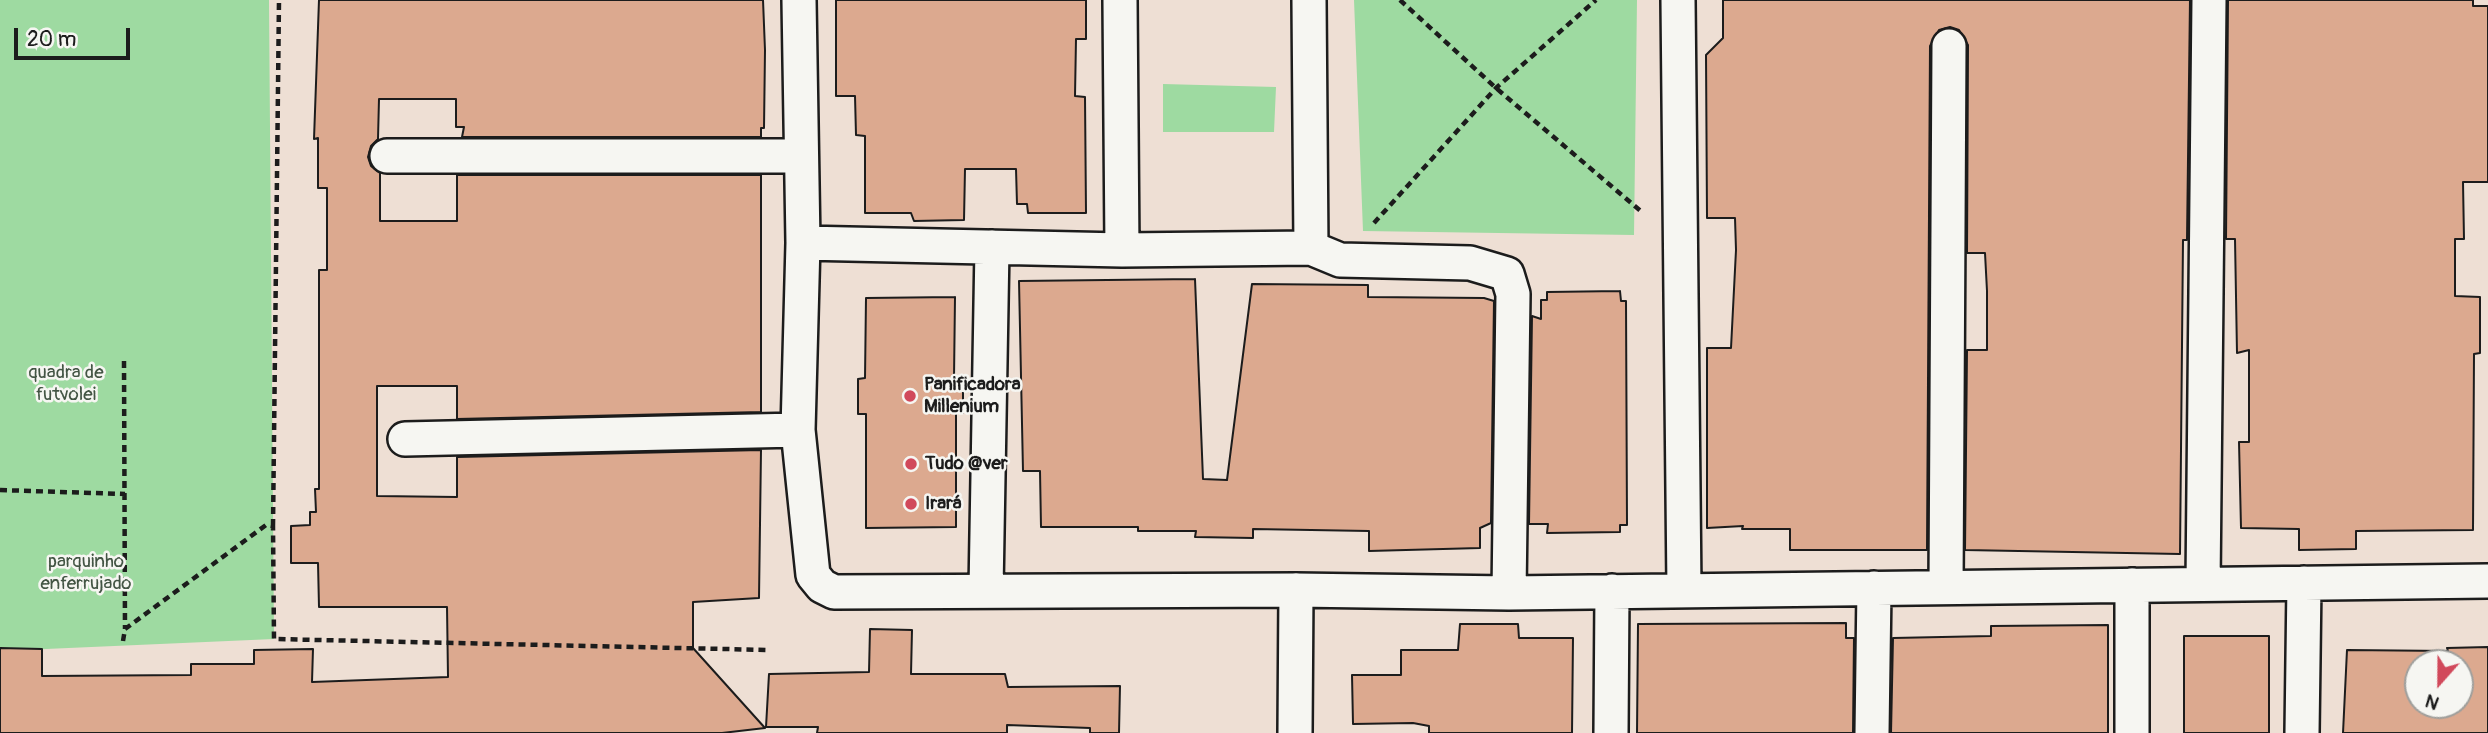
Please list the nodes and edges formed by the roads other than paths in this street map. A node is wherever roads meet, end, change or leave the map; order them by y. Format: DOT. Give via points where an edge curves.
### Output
graph roads {
  1 [pos="799,0"];
  2 [pos="1120,0"];
  3 [pos="1309,0"];
  4 [pos="1678,0"];
  5 [pos="2209,0"];
  6 [pos="1949,46"];
  7 [pos="387,156"];
  8 [pos="799,156"];
  9 [pos="803,243"];
  10 [pos="992,247"];
  11 [pos="1122,250"];
  12 [pos="1326,254"];
  13 [pos="798,430"];
  14 [pos="405,439"];
  15 [pos="2488,581"];
  16 [pos="2304,583"];
  17 [pos="2203,584"];
  18 [pos="2132,585"];
  19 [pos="1945,587"];
  20 [pos="1874,588"];
  21 [pos="986,590"];
  22 [pos="1296,590"];
  23 [pos="1684,590"];
  24 [pos="1612,591"];
  25 [pos="1509,593"];
  26 [pos="1295,733"];
  27 [pos="1611,733"];
  28 [pos="1872,733"];
  29 [pos="2132,733"];
  30 [pos="2302,733"];
  1 -- 8 [label="street"];
  2 -- 11 [label="street"];
  3 -- 12 [label="street"];
  4 -- 23 [label="street"];
  5 -- 17 [label="street"];
  6 -- 19 [label="street"];
  7 -- 8 [label="street"];
  8 -- 9 [label="street"];
  9 -- 10 [label="street"];
  9 -- 13 [label="street"];
  10 -- 11 [label="street"];
  10 -- 21 [label="street"];
  11 -- 12 [label="street"];
  12 -- 25 [label="street" via="1470,263 1507,274 1513,294"];
  13 -- 14 [label="street"];
  13 -- 21 [label="street" via="813,575 822,586 834,592"];
  15 -- 16 [label="street"];
  16 -- 17 [label="street"];
  16 -- 30 [label="street"];
  17 -- 18 [label="street"];
  18 -- 19 [label="street"];
  18 -- 29 [label="street"];
  19 -- 20 [label="street"];
  20 -- 23 [label="street"];
  20 -- 28 [label="street"];
  21 -- 22 [label="street"];
  22 -- 25 [label="street"];
  22 -- 26 [label="street"];
  23 -- 24 [label="street"];
  24 -- 25 [label="street"];
  24 -- 27 [label="street"];
}
